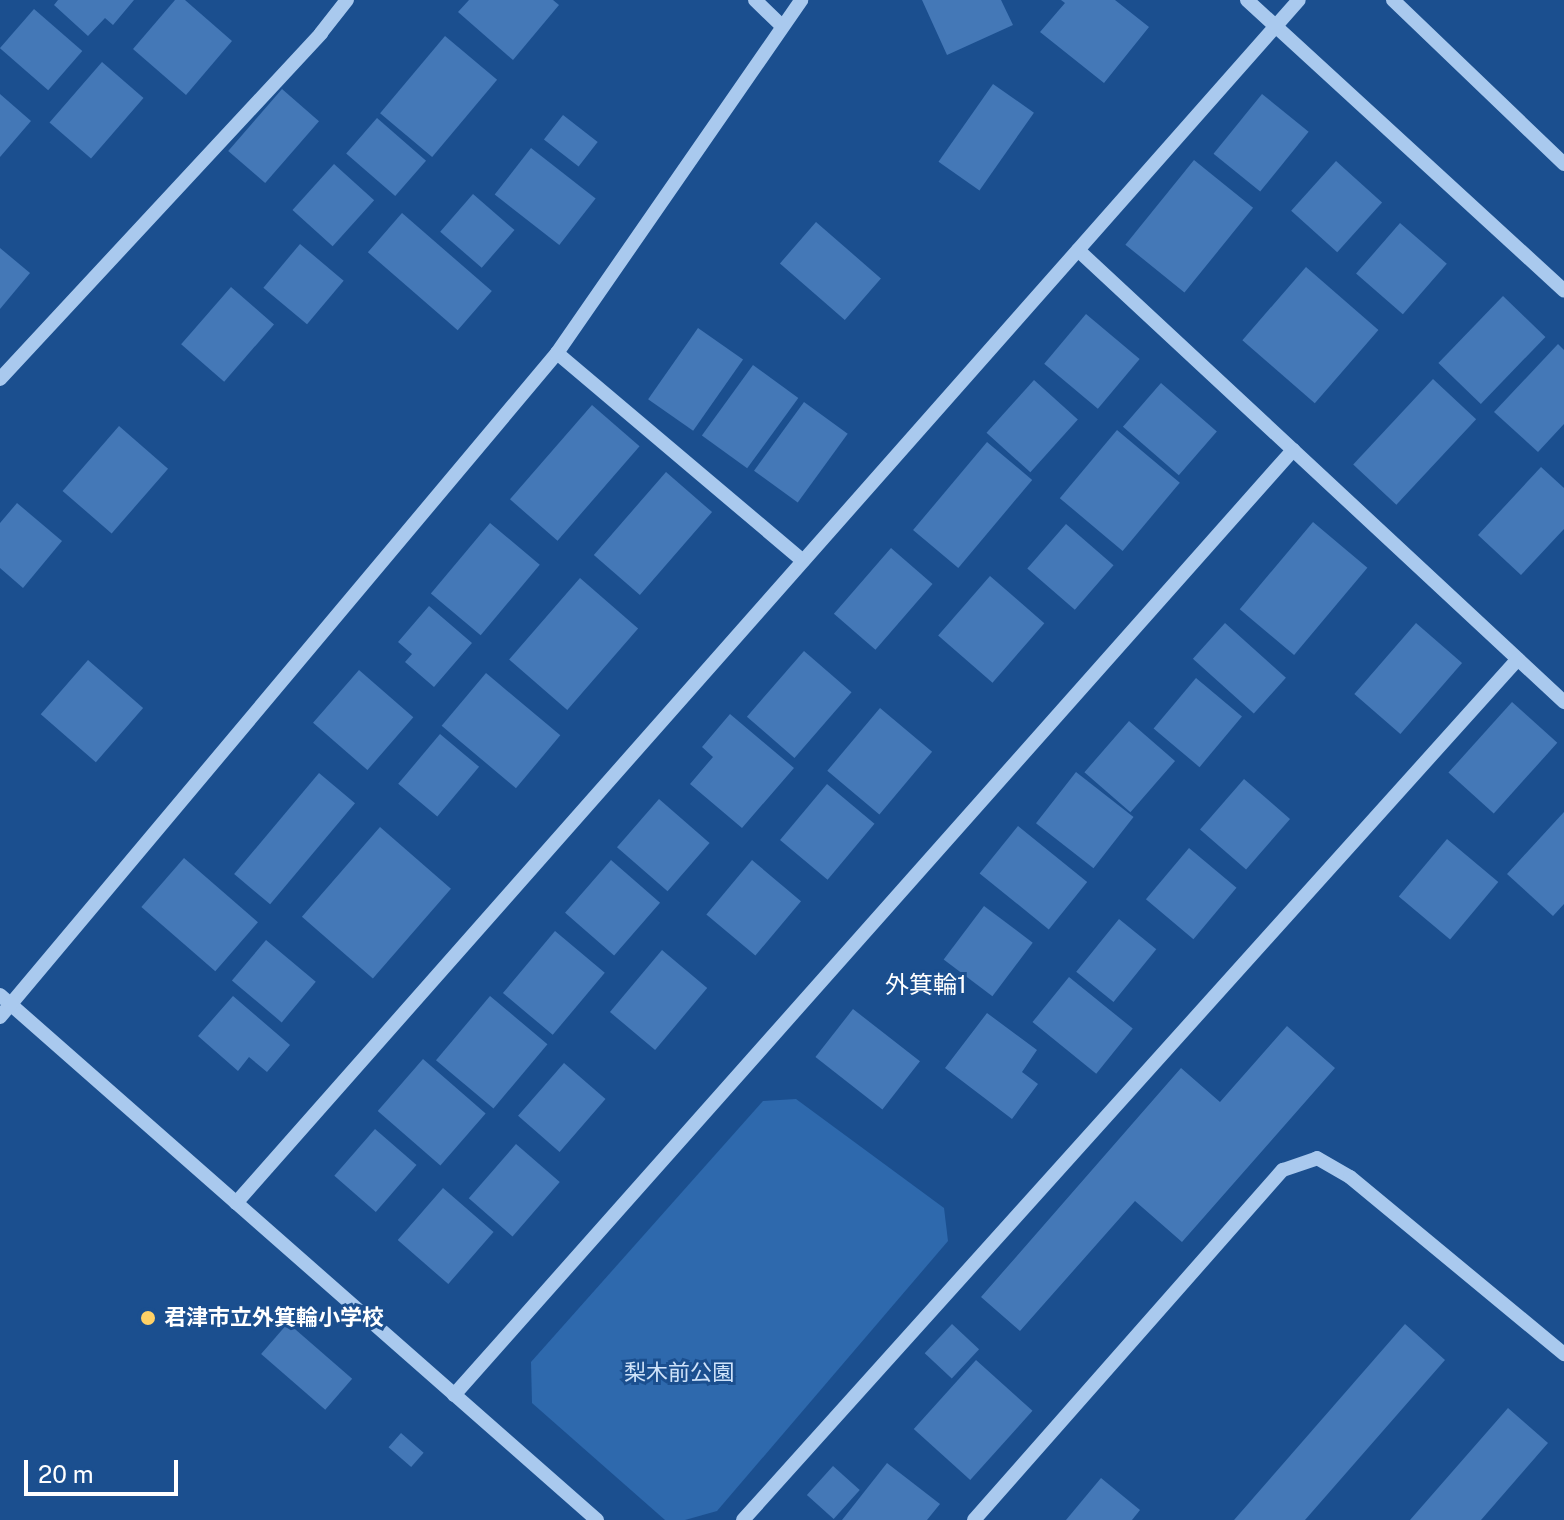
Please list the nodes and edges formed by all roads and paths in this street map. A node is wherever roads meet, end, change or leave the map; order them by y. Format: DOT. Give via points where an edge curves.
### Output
graph roads {
  1 [pos="347,0"];
  2 [pos="755,0"];
  3 [pos="801,0"];
  4 [pos="1247,0"];
  5 [pos="1299,0"];
  6 [pos="1393,0"];
  7 [pos="781,25"];
  8 [pos="1276,26"];
  9 [pos="1564,164"];
  10 [pos="1078,250"];
  11 [pos="1564,290"];
  12 [pos="557,353"];
  13 [pos="0,379"];
  14 [pos="1293,450"];
  15 [pos="803,561"];
  16 [pos="1518,659"];
  17 [pos="1564,702"];
  18 [pos="3,1006"];
  19 [pos="236,1203"];
  20 [pos="1564,1354"];
  21 [pos="454,1395"];
  22 [pos="597,1520"];
  23 [pos="743,1520"];
  24 [pos="974,1520"];
  1 -- 13 [label="street"];
  2 -- 7 [label="street"];
  3 -- 7 [label="street"];
  4 -- 8 [label="street"];
  5 -- 8 [label="street"];
  6 -- 9 [label="street"];
  7 -- 12 [label="street"];
  8 -- 10 [label="street"];
  8 -- 11 [label="street"];
  10 -- 14 [label="street"];
  10 -- 15 [label="street"];
  12 -- 15 [label="street"];
  12 -- 18 [label="street"];
  14 -- 16 [label="street"];
  14 -- 21 [label="street"];
  15 -- 19 [label="street"];
  16 -- 17 [label="street"];
  16 -- 23 [label="street"];
  18 -- 19 [label="street"];
  19 -- 21 [label="street"];
  20 -- 24 [label="street" via="1350,1177 1317,1158 1283,1170"];
  21 -- 22 [label="street"];
}
